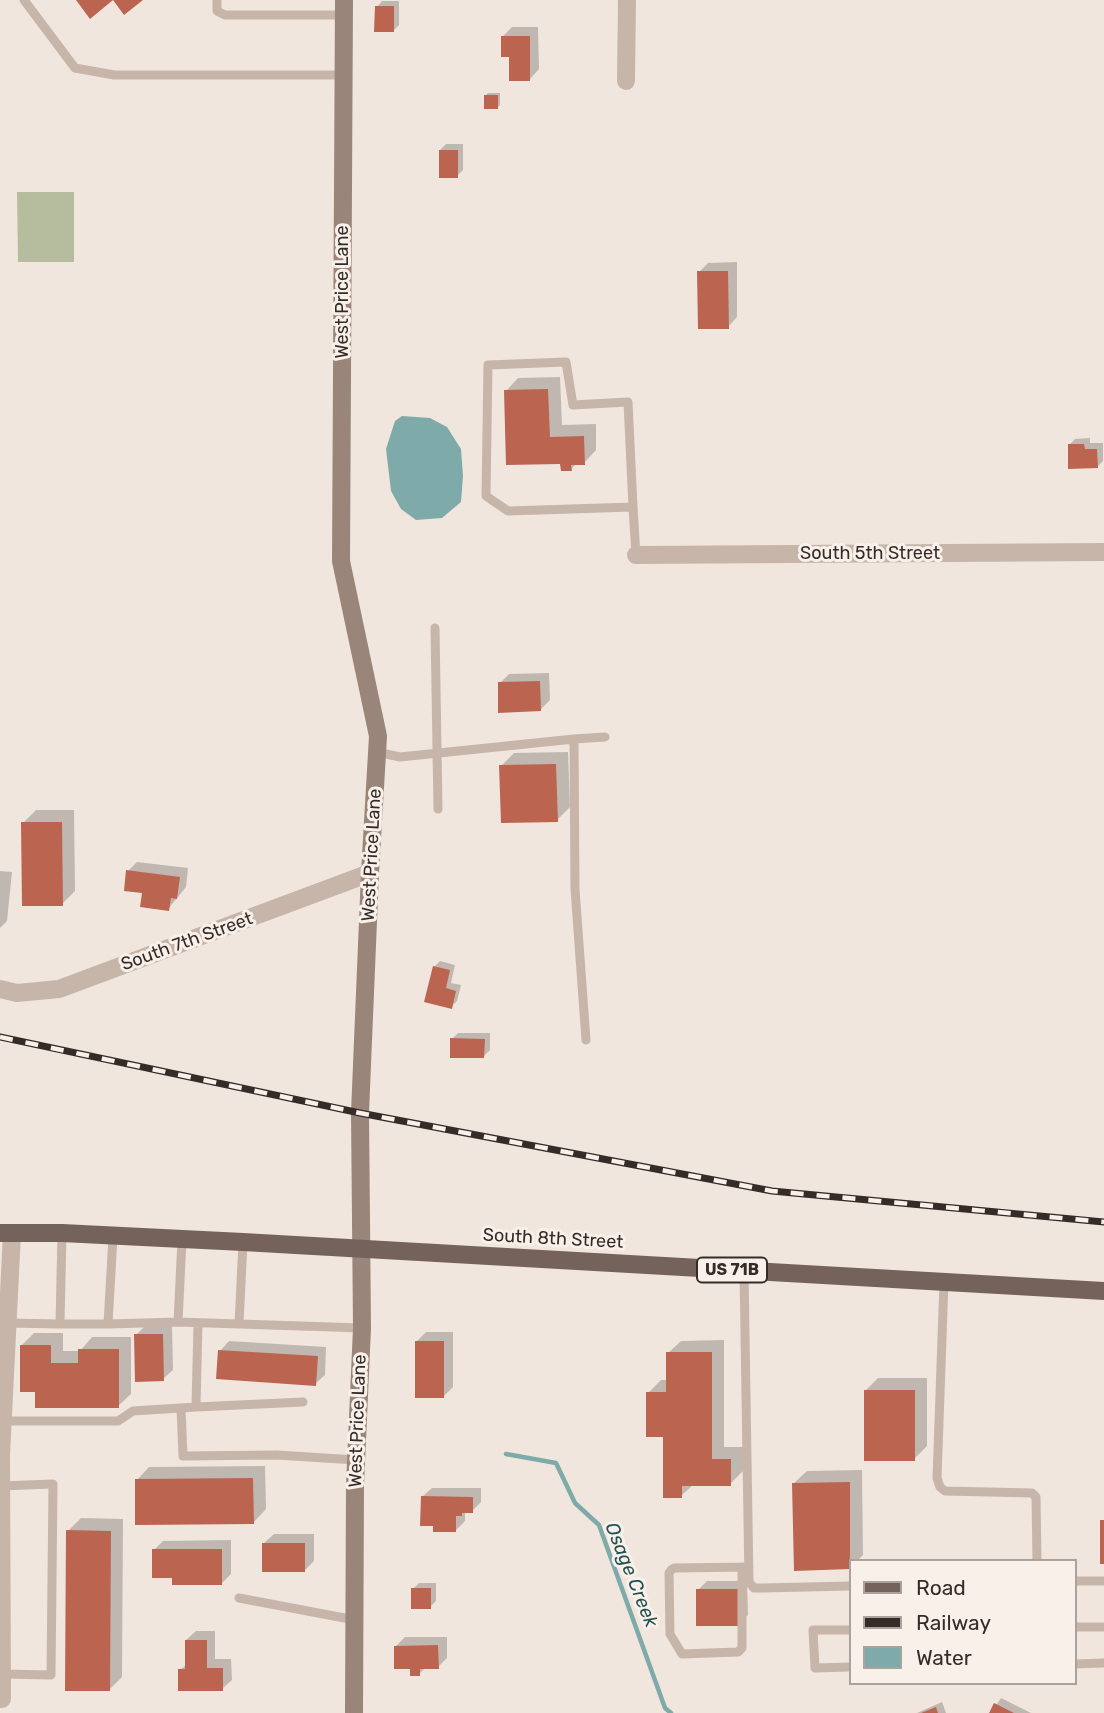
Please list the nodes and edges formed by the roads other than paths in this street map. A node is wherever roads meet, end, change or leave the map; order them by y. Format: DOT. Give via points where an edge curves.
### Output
graph roads {
  1 [pos="24,0"];
  2 [pos="217,0"];
  3 [pos="627,0"];
  4 [pos="345,8"];
  5 [pos="345,75"];
  6 [pos="626,81"];
  7 [pos="633,507"];
  8 [pos="1104,552"];
  9 [pos="636,555"];
  10 [pos="435,628"];
  11 [pos="605,737"];
  12 [pos="574,738"];
  13 [pos="377,752"];
  14 [pos="437,752"];
  15 [pos="438,809"];
  16 [pos="370,873"];
  17 [pos="0,989"];
  18 [pos="586,1040"];
  19 [pos="6,1233"];
  20 [pos="62,1233"];
  21 [pos="113,1237"];
  22 [pos="182,1240"];
  23 [pos="243,1242"];
  24 [pos="360,1249"];
  25 [pos="744,1271"];
  26 [pos="944,1282"];
  27 [pos="5,1288"];
  28 [pos="1104,1292"];
  29 [pos="178,1322"];
  30 [pos="198,1322"];
  31 [pos="7,1323"];
  32 [pos="60,1324"];
  33 [pos="108,1324"];
  34 [pos="239,1324"];
  35 [pos="362,1328"];
  36 [pos="303,1402"];
  37 [pos="196,1407"];
  38 [pos="181,1408"];
  39 [pos="2,1421"];
  40 [pos="356,1460"];
  41 [pos="1,1486"];
  42 [pos="1037,1559"];
  43 [pos="746,1567"];
  44 [pos="1076,1581"];
  45 [pos="1104,1581"];
  46 [pos="848,1586"];
  47 [pos="239,1598"];
  48 [pos="355,1620"];
  49 [pos="1076,1627"];
  50 [pos="1104,1627"];
  51 [pos="848,1630"];
  52 [pos="1104,1663"];
  53 [pos="1076,1664"];
  54 [pos="848,1667"];
  55 [pos="1,1674"];
  56 [pos="2,1699"];
  57 [pos="354,1713"];
  1 -- 5 [label="lane" via="75,68 114,75"];
  2 -- 4 [label="lane" via="217,11 225,15"];
  3 -- 6 [label="street"];
  4 -- 5 [label="street, West Price Lane"];
  5 -- 13 [label="street, West Price Lane" via="341,561 378,736"];
  7 -- 7 [label="lane" via="628,402 573,405 566,362 488,365 486,496 508,511"];
  7 -- 9 [label="lane"];
  8 -- 9 [label="street, South 5th Street"];
  10 -- 14 [label="lane"];
  11 -- 12 [label="lane"];
  12 -- 14 [label="lane"];
  12 -- 18 [label="lane" via="575,889"];
  13 -- 14 [label="lane" via="400,757"];
  13 -- 16 [label="street, West Price Lane"];
  14 -- 15 [label="lane"];
  16 -- 17 [label="street, South 7th Street" via="59,989 17,993"];
  16 -- 24 [label="street, West Price Lane" via="360,1113"];
  19 -- 20 [label="main road, South 8th Street / US 71B"];
  19 -- 27 [label="street"];
  20 -- 21 [label="main road, South 8th Street / US 71B"];
  20 -- 32 [label="lane"];
  21 -- 22 [label="main road, South 8th Street / US 71B"];
  21 -- 33 [label="lane"];
  22 -- 23 [label="main road, South 8th Street / US 71B"];
  22 -- 29 [label="lane"];
  23 -- 24 [label="main road, South 8th Street / US 71B"];
  23 -- 34 [label="lane"];
  24 -- 25 [label="main road, South 8th Street / US 71B"];
  24 -- 35 [label="street, West Price Lane"];
  25 -- 26 [label="main road, South 8th Street / US 71B"];
  25 -- 43 [label="lane"];
  26 -- 28 [label="main road, South 8th Street / US 71B"];
  26 -- 42 [label="lane" via="937,1478 945,1491 1032,1493 1036,1497"];
  27 -- 31 [label="street"];
  29 -- 30 [label="lane"];
  29 -- 33 [label="lane"];
  30 -- 34 [label="lane"];
  30 -- 37 [label="lane"];
  31 -- 32 [label="lane"];
  31 -- 39 [label="street"];
  32 -- 33 [label="lane"];
  34 -- 35 [label="lane"];
  35 -- 40 [label="street, West Price Lane"];
  36 -- 37 [label="lane"];
  37 -- 38 [label="lane"];
  38 -- 39 [label="lane" via="133,1411 118,1422"];
  38 -- 40 [label="lane" via="183,1456"];
  39 -- 41 [label="street"];
  40 -- 48 [label="street, West Price Lane"];
  41 -- 55 [label="street"];
  41 -- 55 [label="lane" via="53,1484 51,1675"];
  43 -- 43 [label="lane" via="671,1570 670,1634 682,1654 738,1652 742,1648"];
  43 -- 46 [label="lane" via="754,1588"];
  44 -- 45 [label="lane"];
  47 -- 48 [label="lane"];
  48 -- 57 [label="street, West Price Lane"];
  49 -- 50 [label="lane"];
  51 -- 54 [label="lane" via="813,1630 814,1668"];
  52 -- 53 [label="lane"];
  55 -- 56 [label="street"];
}
